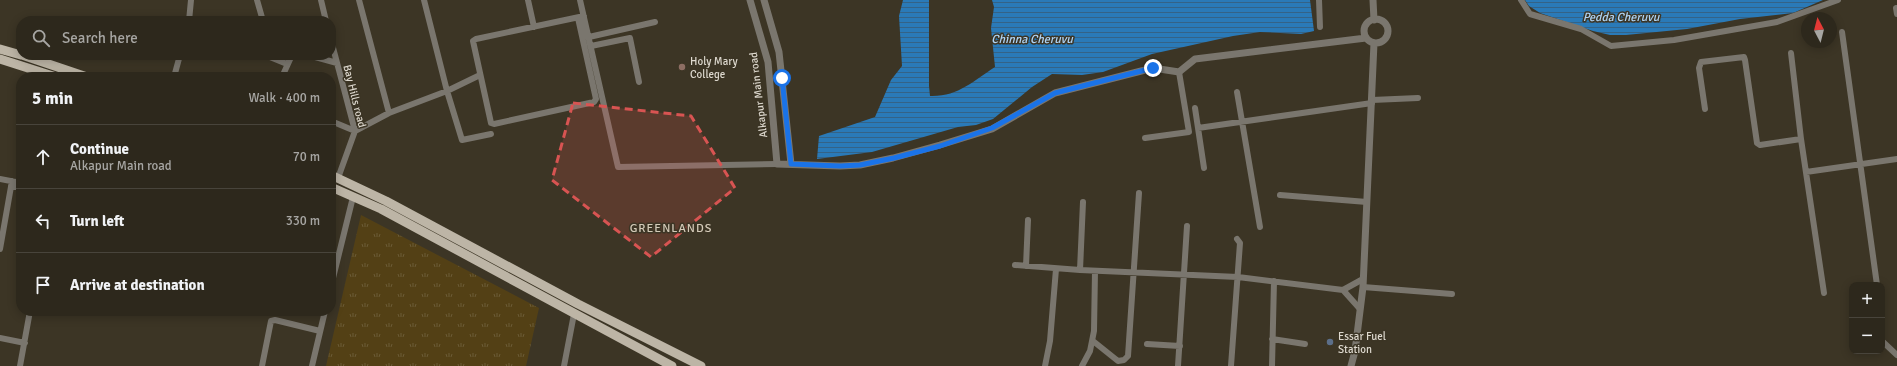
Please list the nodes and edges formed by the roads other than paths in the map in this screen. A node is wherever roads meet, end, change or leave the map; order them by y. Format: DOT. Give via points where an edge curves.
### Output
graph roads {
  1 [pos="191,0"];
  2 [pos="257,0"];
  3 [pos="321,0"];
  4 [pos="359,0"];
  5 [pos="424,0"];
  6 [pos="528,0"];
  7 [pos="580,0"];
  8 [pos="750,0"];
  9 [pos="764,0"];
  10 [pos="1319,0"];
  11 [pos="1373,0"];
  12 [pos="1522,0"];
  13 [pos="1838,0"];
  14 [pos="189,16"];
  15 [pos="262,16"];
  16 [pos="325,16"];
  17 [pos="581,17"];
  18 [pos="1374,20"];
  19 [pos="655,22"];
  20 [pos="534,27"];
  21 [pos="1320,27"];
  22 [pos="1842,32"];
  23 [pos="589,38"];
  24 [pos="1366,38"];
  25 [pos="1374,43"];
  26 [pos="591,46"];
  27 [pos="0,48"];
  28 [pos="16,53"];
  29 [pos="1791,53"];
  30 [pos="0,59"];
  31 [pos="336,59"];
  32 [pos="37,60"];
  33 [pos="179,60"];
  34 [pos="277,60"];
  35 [pos="289,60"];
  36 [pos="326,60"];
  37 [pos="337,63"];
  38 [pos="287,64"];
  39 [pos="40,72"];
  40 [pos="73,72"];
  41 [pos="175,72"];
  42 [pos="284,72"];
  43 [pos="1179,72"];
  44 [pos="480,75"];
  45 [pos="639,82"];
  46 [pos="447,91"];
  47 [pos="1237,92"];
  48 [pos="1418,98"];
  49 [pos="1372,102"];
  50 [pos="1195,108"];
  51 [pos="1705,109"];
  52 [pos="389,113"];
  53 [pos="1242,121"];
  54 [pos="336,123"];
  55 [pos="1198,128"];
  56 [pos="355,131"];
  57 [pos="491,134"];
  58 [pos="1145,138"];
  59 [pos="1802,140"];
  60 [pos="1897,159"];
  61 [pos="776,164"];
  62 [pos="791,164"];
  63 [pos="1860,164"];
  64 [pos="1204,168"];
  65 [pos="336,172"];
  66 [pos="1806,172"];
  67 [pos="336,177"];
  68 [pos="0,179"];
  69 [pos="16,183"];
  70 [pos="11,184"];
  71 [pos="16,186"];
  72 [pos="336,189"];
  73 [pos="1139,193"];
  74 [pos="1280,195"];
  75 [pos="353,197"];
  76 [pos="1083,202"];
  77 [pos="1367,202"];
  78 [pos="1028,220"];
  79 [pos="1187,226"];
  80 [pos="1260,227"];
  81 [pos="1,237"];
  82 [pos="1237,239"];
  83 [pos="0,249"];
  84 [pos="1015,265"];
  85 [pos="336,266"];
  86 [pos="1026,266"];
  87 [pos="1056,269"];
  88 [pos="1080,270"];
  89 [pos="1095,271"];
  90 [pos="1133,272"];
  91 [pos="1184,274"];
  92 [pos="1238,277"];
  93 [pos="1363,279"];
  94 [pos="1274,282"];
  95 [pos="1877,282"];
  96 [pos="1363,287"];
  97 [pos="1343,290"];
  98 [pos="1824,293"];
  99 [pos="1452,294"];
  100 [pos="1360,309"];
  101 [pos="574,314"];
  102 [pos="29,316"];
  103 [pos="324,316"];
  104 [pos="320,331"];
  105 [pos="0,338"];
  106 [pos="1272,338"];
  107 [pos="1093,341"];
  108 [pos="25,343"];
  109 [pos="1147,344"];
  110 [pos="1305,344"];
  111 [pos="1885,344"];
  112 [pos="1180,346"];
  113 [pos="1897,355"];
  114 [pos="20,366"];
  115 [pos="262,366"];
  116 [pos="312,366"];
  117 [pos="564,366"];
  118 [pos="672,366"];
  119 [pos="701,366"];
  120 [pos="1045,366"];
  121 [pos="1082,366"];
  122 [pos="1178,366"];
  123 [pos="1231,366"];
  124 [pos="1272,366"];
  125 [pos="1351,366"];
  1 -- 14 [label="street"];
  2 -- 15 [label="street"];
  3 -- 16 [label="street"];
  4 -- 52 [label="street"];
  5 -- 46 [label="street"];
  6 -- 20 [label="street"];
  7 -- 17 [label="street"];
  8 -- 61 [label="street, Alkapur Main road" via="768,62"];
  9 -- 62 [label="street" via="779,52"];
  10 -- 21 [label="street"];
  11 -- 18 [label="street"];
  12 -- 13 [label="street" via="1530,14 1581,29 1611,46 1674,40 1777,22"];
  17 -- 20 [label="street"];
  17 -- 23 [label="street"];
  17 -- 44 [label="street" via="596,99 594,102 494,124 491,123"];
  18 -- 24 [label="street" via="1366,27"];
  18 -- 25 [label="street" via="1384,22 1388,31 1386,39"];
  19 -- 23 [label="street"];
  20 -- 44 [label="street" via="473,41"];
  22 -- 63 [label="street"];
  23 -- 26 [label="street"];
  24 -- 25 [label="street"];
  24 -- 43 [label="street" via="1195,59"];
  25 -- 49 [label="street"];
  26 -- 45 [label="street" via="630,38"];
  26 -- 61 [label="street" via="618,167"];
  27 -- 28 [label="main road"];
  29 -- 59 [label="street"];
  30 -- 39 [label="main road"];
  31 -- 37 [label="street, Bay Hills road"];
  32 -- 40 [label="main road"];
  33 -- 41 [label="street"];
  34 -- 38 [label="street"];
  35 -- 38 [label="street"];
  36 -- 37 [label="street"];
  37 -- 56 [label="street, Bay Hills road"];
  38 -- 42 [label="street"];
  43 -- 58 [label="street" via="1189,132"];
  43 -- 62 [label="street" via="1153,68 1055,93 992,128 894,158 860,165"];
  44 -- 46 [label="street"];
  46 -- 52 [label="street"];
  46 -- 57 [label="street" via="462,140"];
  47 -- 53 [label="street"];
  48 -- 49 [label="street"];
  49 -- 53 [label="street"];
  49 -- 77 [label="street"];
  50 -- 55 [label="street"];
  51 -- 59 [label="street" via="1701,62 1744,57 1757,143"];
  52 -- 56 [label="street"];
  53 -- 55 [label="street"];
  53 -- 80 [label="street"];
  54 -- 56 [label="street"];
  55 -- 64 [label="street"];
  56 -- 65 [label="street, Bay Hills road"];
  59 -- 66 [label="street"];
  60 -- 63 [label="street"];
  61 -- 62 [label="street"];
  63 -- 66 [label="street"];
  63 -- 95 [label="street"];
  66 -- 98 [label="street"];
  67 -- 119 [label="main road"];
  68 -- 70 [label="street"];
  69 -- 70 [label="street"];
  70 -- 71 [label="street"];
  70 -- 81 [label="street"];
  72 -- 75 [label="main road"];
  73 -- 90 [label="street"];
  74 -- 77 [label="street"];
  75 -- 85 [label="street"];
  75 -- 101 [label="main road" via="382,210"];
  76 -- 88 [label="street"];
  77 -- 93 [label="street"];
  78 -- 86 [label="street"];
  79 -- 91 [label="street"];
  81 -- 83 [label="street"];
  82 -- 92 [label="street" via="1240,243"];
  84 -- 86 [label="street"];
  86 -- 87 [label="street"];
  87 -- 88 [label="street"];
  87 -- 120 [label="street" via="1050,341"];
  88 -- 89 [label="street"];
  89 -- 90 [label="street"];
  89 -- 107 [label="street"];
  90 -- 91 [label="street"];
  90 -- 107 [label="street" via="1128,356 1118,361"];
  91 -- 92 [label="street"];
  91 -- 112 [label="street"];
  92 -- 94 [label="street"];
  92 -- 123 [label="street"];
  93 -- 96 [label="street"];
  93 -- 97 [label="street"];
  94 -- 97 [label="street"];
  94 -- 106 [label="street"];
  96 -- 99 [label="street"];
  96 -- 100 [label="street"];
  97 -- 100 [label="street"];
  100 -- 125 [label="street"];
  101 -- 117 [label="street"];
  101 -- 118 [label="main road"];
  102 -- 108 [label="street"];
  103 -- 104 [label="street"];
  104 -- 115 [label="street" via="275,320 271,322"];
  104 -- 116 [label="street"];
  105 -- 108 [label="street"];
  106 -- 110 [label="street"];
  106 -- 124 [label="street"];
  107 -- 121 [label="street"];
  108 -- 114 [label="street"];
  109 -- 112 [label="street"];
  111 -- 113 [label="street"];
  112 -- 122 [label="street"];
}
